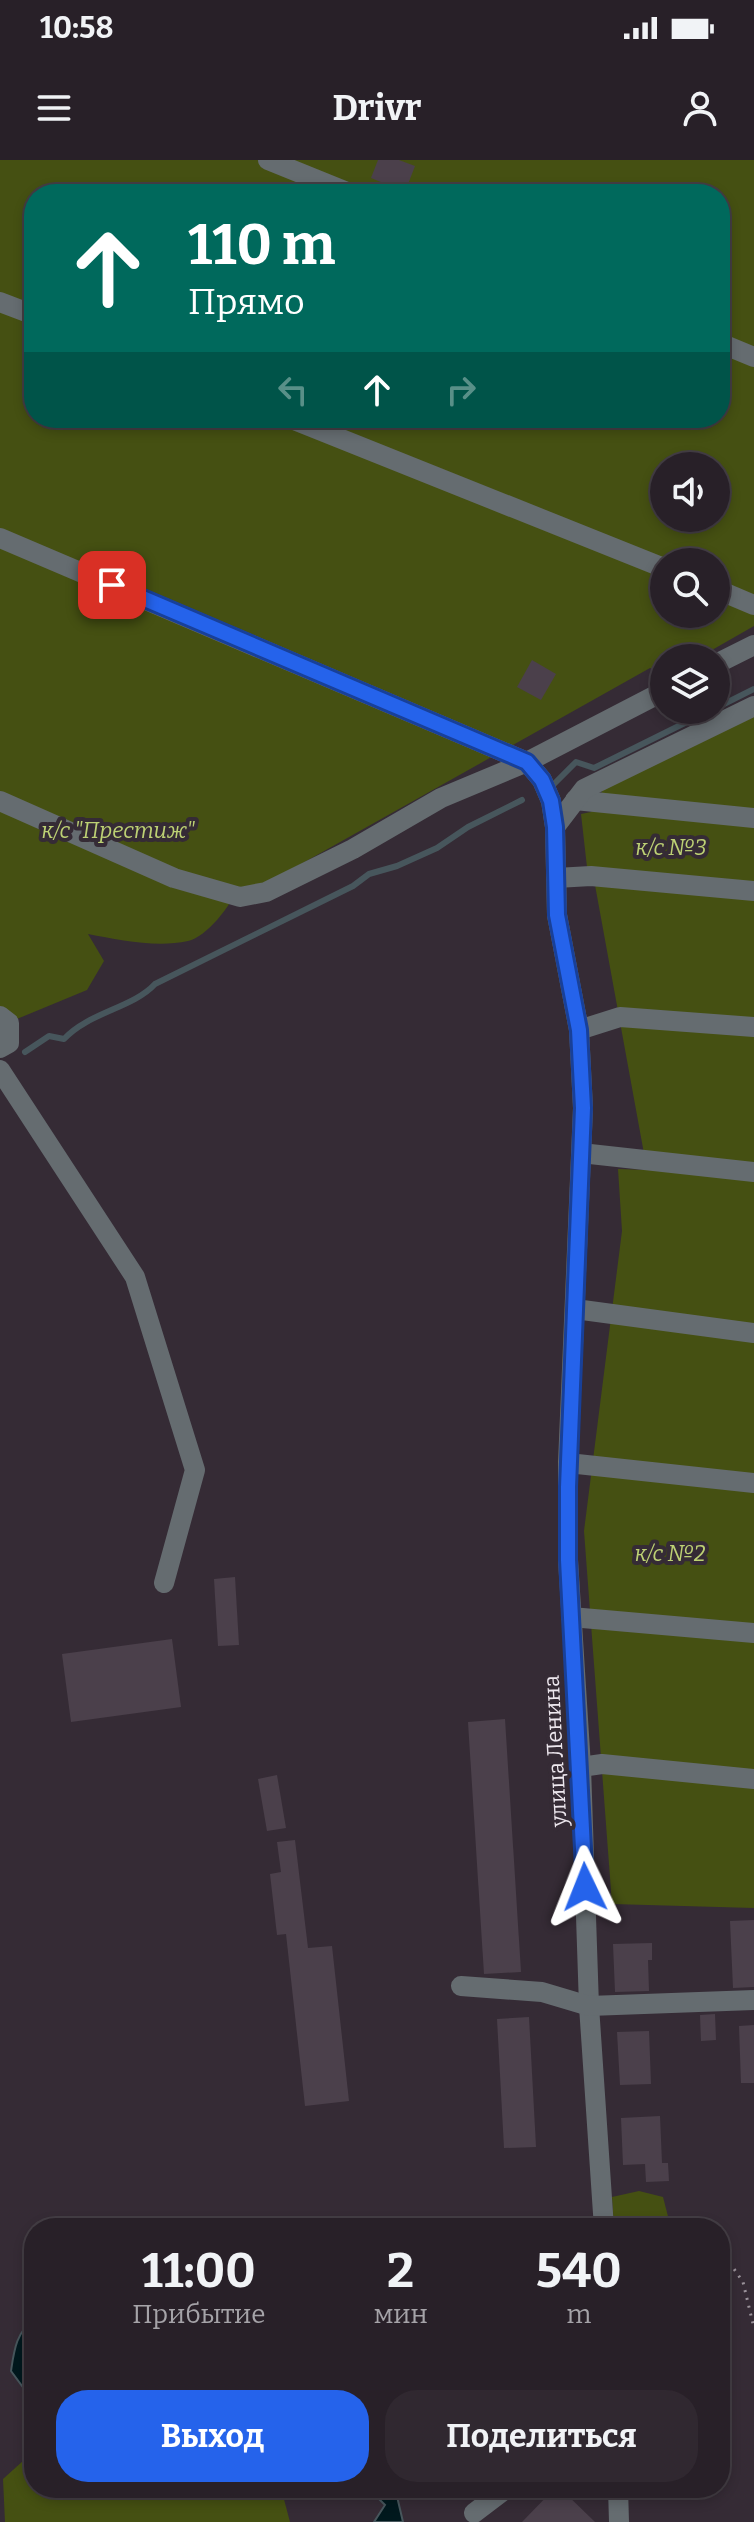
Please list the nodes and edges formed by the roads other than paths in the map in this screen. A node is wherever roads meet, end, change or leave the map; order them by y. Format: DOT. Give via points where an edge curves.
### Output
graph roads {
  1 [pos="268,160"];
  2 [pos="327,184"];
  3 [pos="0,302"];
  4 [pos="24,311"];
  5 [pos="730,347"];
  6 [pos="754,357"];
  7 [pos="314,428"];
  8 [pos="0,538"];
  9 [pos="650,562"];
  10 [pos="730,595"];
  11 [pos="754,605"];
  12 [pos="754,645"];
  13 [pos="730,657"];
  14 [pos="650,698"];
  15 [pos="754,706"];
  16 [pos="527,762"];
  17 [pos="575,800"];
  18 [pos="0,801"];
  19 [pos="754,818"];
  20 [pos="555,827"];
  21 [pos="556,878"];
  22 [pos="754,891"];
  23 [pos="0,1016"];
  24 [pos="754,1027"];
  25 [pos="579,1030"];
  26 [pos="0,1048"];
  27 [pos="0,1070"];
  28 [pos="581,1153"];
  29 [pos="754,1172"];
  30 [pos="575,1309"];
  31 [pos="754,1333"];
  32 [pos="568,1463"];
  33 [pos="754,1483"];
  34 [pos="164,1583"];
  35 [pos="571,1617"];
  36 [pos="754,1633"];
  37 [pos="581,1767"];
  38 [pos="754,1779"];
  39 [pos="461,1986"];
  40 [pos="754,2000"];
  41 [pos="589,2006"];
  42 [pos="603,2218"];
  43 [pos="494,2498"];
  44 [pos="618,2498"];
  45 [pos="474,2513"];
  46 [pos="619,2522"];
  1 -- 2 [label="street"];
  3 -- 4 [label="street"];
  5 -- 6 [label="street"];
  7 -- 9 [label="street"];
  8 -- 16 [label="street"];
  10 -- 11 [label="street"];
  12 -- 13 [label="street"];
  14 -- 16 [label="street"];
  15 -- 17 [label="street" via="584,789"];
  16 -- 18 [label="street" via="441,798 266,892 240,897 174,878"];
  16 -- 20 [label="street, улица Ленина" via="542,780"];
  17 -- 19 [label="street"];
  17 -- 20 [label="street"];
  20 -- 21 [label="street, улица Ленина"];
  21 -- 22 [label="street" via="591,876"];
  21 -- 25 [label="street, улица Ленина" via="557,915"];
  23 -- 26 [label="street" via="9,1023 9,1043"];
  24 -- 25 [label="street" via="620,1017"];
  25 -- 28 [label="street, улица Ленина"];
  27 -- 34 [label="street" via="135,1277 195,1470"];
  28 -- 29 [label="street"];
  28 -- 30 [label="street, улица Ленина"];
  30 -- 31 [label="street"];
  30 -- 32 [label="street, улица Ленина"];
  32 -- 33 [label="street"];
  32 -- 35 [label="street, улица Ленина"];
  35 -- 36 [label="street"];
  35 -- 37 [label="street, улица Ленина"];
  37 -- 38 [label="street" via="602,1764"];
  37 -- 41 [label="street, улица Ленина"];
  39 -- 41 [label="street" via="542,1992"];
  40 -- 41 [label="street"];
  41 -- 42 [label="street, улица Ленина"];
  43 -- 45 [label="street"];
  44 -- 46 [label="street"];
}
